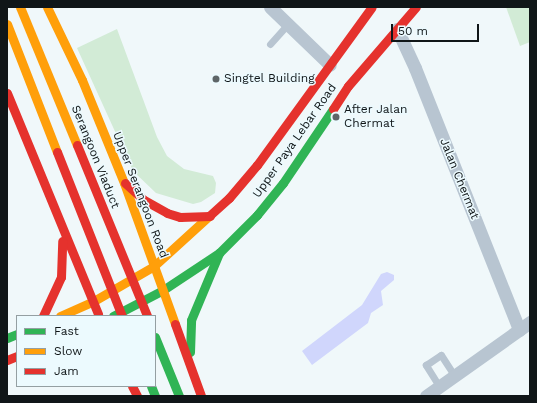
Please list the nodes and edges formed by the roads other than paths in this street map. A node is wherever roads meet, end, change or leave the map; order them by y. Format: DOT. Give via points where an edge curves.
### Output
graph roads {
  1 [pos="20,7"];
  2 [pos="47,7"];
  3 [pos="270,7"];
  4 [pos="372,7"];
  5 [pos="416,7"];
  6 [pos="7,24"];
  7 [pos="288,24"];
  8 [pos="397,30"];
  9 [pos="270,44"];
  10 [pos="330,65"];
  11 [pos="7,94"];
  12 [pos="124,183"];
  13 [pos="210,216"];
  14 [pos="62,232"];
  15 [pos="220,253"];
  16 [pos="154,266"];
  17 [pos="163,290"];
  18 [pos="92,302"];
  19 [pos="43,315"];
  20 [pos="62,315"];
  21 [pos="99,315"];
  22 [pos="115,315"];
  23 [pos="122,315"];
  24 [pos="147,315"];
  25 [pos="530,322"];
  26 [pos="519,330"];
  27 [pos="156,339"];
  28 [pos="191,369"];
  29 [pos="454,376"];
  30 [pos="428,393"];
  31 [pos="179,396"];
  32 [pos="201,396"];
  1 -- 24 [label="main road, Serangoon Viaduct, bridge"];
  2 -- 12 [label="main road, Upper Serangoon Road" via="82,80"];
  3 -- 7 [label="street"];
  4 -- 10 [label="main road, Upper Paya Lebar Road"];
  5 -- 8 [label="main road, Upper Paya Lebar Road"];
  6 -- 23 [label="main road, bridge"];
  7 -- 9 [label="lane"];
  7 -- 10 [label="street"];
  8 -- 15 [label="main road, Upper Paya Lebar Road" via="348,86 258,216"];
  8 -- 26 [label="street, Jalan Chermat" via="415,68"];
  10 -- 13 [label="main road, Upper Paya Lebar Road" via="257,165"];
  11 -- 14 [label="main road"];
  12 -- 13 [label="main road" via="144,200 167,213 180,217"];
  12 -- 16 [label="main road, Upper Serangoon Road"];
  13 -- 16 [label="main road, Upper Paya Lebar Road"];
  14 -- 18 [label="main road"];
  14 -- 19 [label="main road" via="61,277"];
  15 -- 17 [label="main road, Upper Paya Lebar Road"];
  15 -- 28 [label="main road" via="191,320"];
  16 -- 17 [label="main road, Upper Serangoon Road"];
  16 -- 18 [label="main road, Upper Paya Lebar Road"];
  17 -- 22 [label="main road, Upper Paya Lebar Road"];
  17 -- 28 [label="main road, Upper Serangoon Road"];
  18 -- 20 [label="main road, Upper Paya Lebar Road"];
  18 -- 21 [label="main road"];
  25 -- 26 [label="street"];
  26 -- 29 [label="street"];
  27 -- 31 [label="main road"];
  28 -- 32 [label="main road, Upper Serangoon Road"];
  29 -- 30 [label="street"];
  29 -- 30 [label="lane" via="441,355 426,365"];
}
